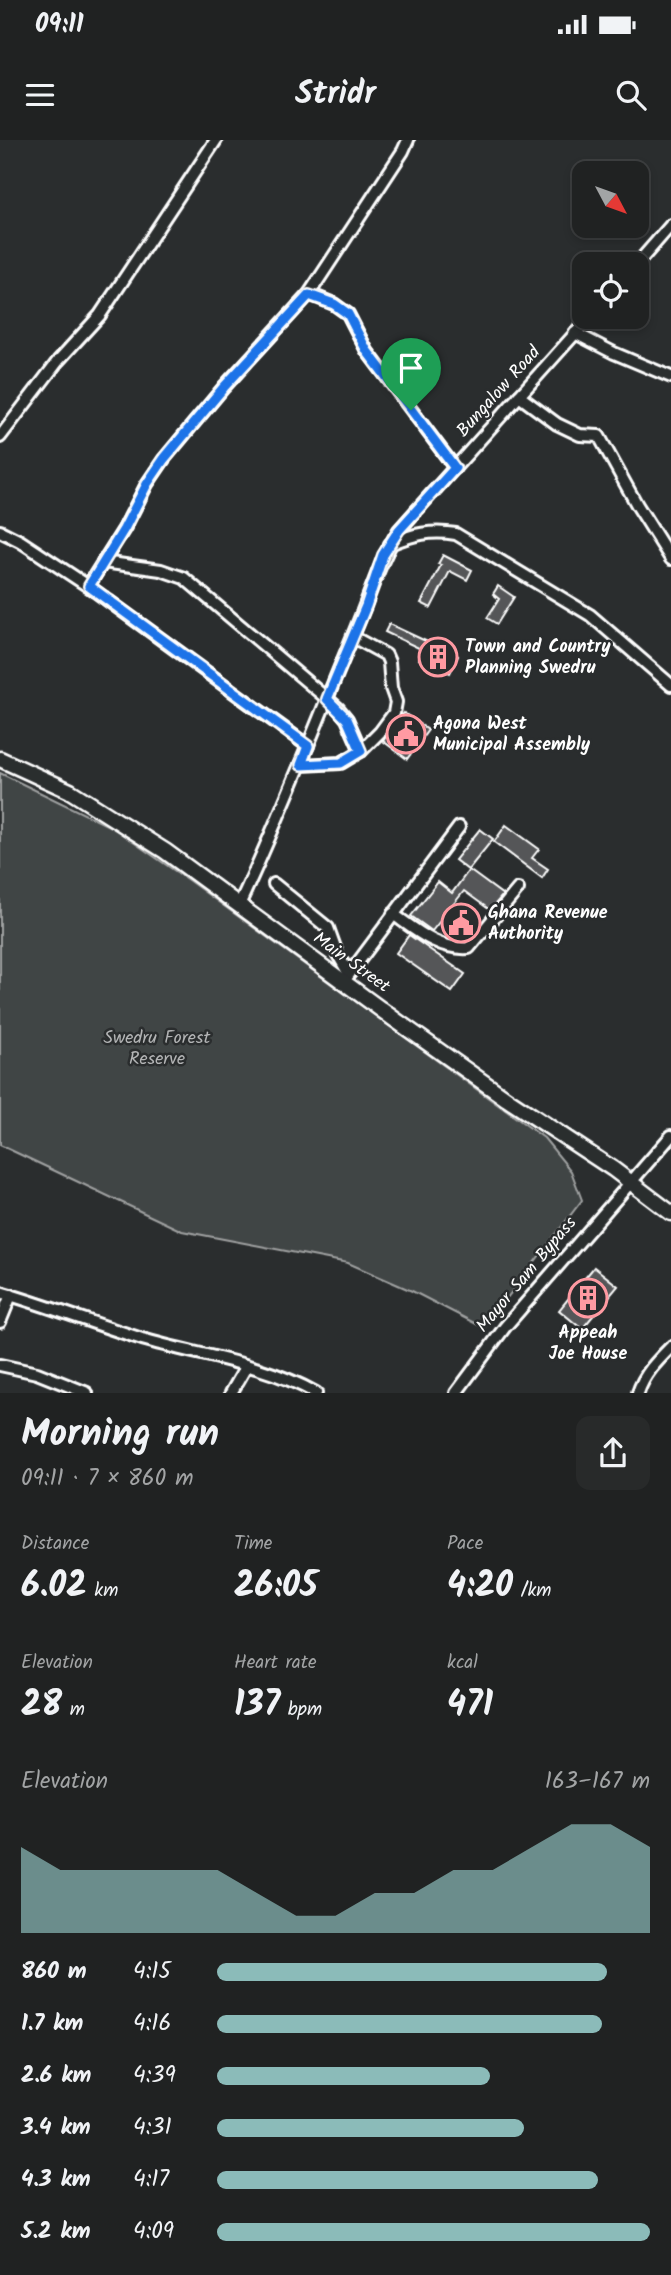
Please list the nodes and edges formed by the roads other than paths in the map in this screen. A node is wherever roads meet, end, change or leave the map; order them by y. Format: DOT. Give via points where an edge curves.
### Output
graph roads {
  1 [pos="216,140"];
  2 [pos="408,140"];
  3 [pos="671,225"];
  4 [pos="647,252"];
  5 [pos="309,295"];
  6 [pos="579,329"];
  7 [pos="575,333"];
  8 [pos="671,377"];
  9 [pos="519,396"];
  10 [pos="0,437"];
  11 [pos="455,468"];
  12 [pos="0,531"];
  13 [pos="390,544"];
  14 [pos="671,559"];
  15 [pos="103,562"];
  16 [pos="89,586"];
  17 [pos="353,637"];
  18 [pos="671,685"];
  19 [pos="327,699"];
  20 [pos="308,746"];
  21 [pos="361,751"];
  22 [pos="0,759"];
  23 [pos="301,765"];
  24 [pos="459,827"];
  25 [pos="274,884"];
  26 [pos="518,888"];
  27 [pos="239,905"];
  28 [pos="393,914"];
  29 [pos="347,978"];
  30 [pos="671,1136"];
  31 [pos="630,1183"];
  32 [pos="671,1213"];
  33 [pos="6,1294"];
  34 [pos="0,1322"];
  35 [pos="671,1347"];
  36 [pos="0,1365"];
  37 [pos="247,1367"];
  38 [pos="87,1393"];
  39 [pos="231,1393"];
  40 [pos="316,1393"];
  41 [pos="456,1393"];
  42 [pos="638,1393"];
  1 -- 10 [label="street" via="100,315"];
  2 -- 5 [label="street"];
  3 -- 4 [label="street"];
  5 -- 11 [label="street" via="348,314 367,351"];
  5 -- 15 [label="street" via="164,459"];
  6 -- 7 [label="street, Bungalow Road"];
  7 -- 8 [label="street"];
  7 -- 9 [label="street, Bungalow Road"];
  9 -- 11 [label="street, Bungalow Road"];
  9 -- 14 [label="street" via="557,424 580,435 599,436"];
  11 -- 13 [label="street, Bungalow Road"];
  12 -- 16 [label="street"];
  13 -- 17 [label="street, Bungalow Road"];
  13 -- 18 [label="street" via="435,531 456,534 590,615"];
  15 -- 16 [label="street"];
  15 -- 19 [label="street" via="184,578"];
  16 -- 20 [label="street"];
  17 -- 19 [label="street, Bungalow Road"];
  17 -- 21 [label="street" via="386,656 396,702 380,733"];
  19 -- 20 [label="street, Bungalow Road"];
  19 -- 21 [label="street" via="347,719"];
  20 -- 23 [label="street, Bungalow Road"];
  21 -- 23 [label="street" via="341,763"];
  22 -- 27 [label="main road, Main Street" via="105,811"];
  23 -- 27 [label="street, Bungalow Road"];
  24 -- 28 [label="street"];
  25 -- 29 [label="street" via="328,928"];
  26 -- 28 [label="street" via="468,948 454,949 431,941"];
  27 -- 29 [label="main road, Main Street"];
  28 -- 29 [label="street"];
  29 -- 31 [label="main road, Main Street" via="507,1099"];
  30 -- 31 [label="street, Mayor Sam Bypass"];
  31 -- 32 [label="main road, Main Street"];
  31 -- 41 [label="street, Mayor Sam Bypass" via="505,1326"];
  33 -- 34 [label="street"];
  33 -- 37 [label="street"];
  35 -- 42 [label="street" via="653,1366"];
  36 -- 38 [label="street" via="37,1373"];
  37 -- 39 [label="street"];
  37 -- 40 [label="street"];
}
